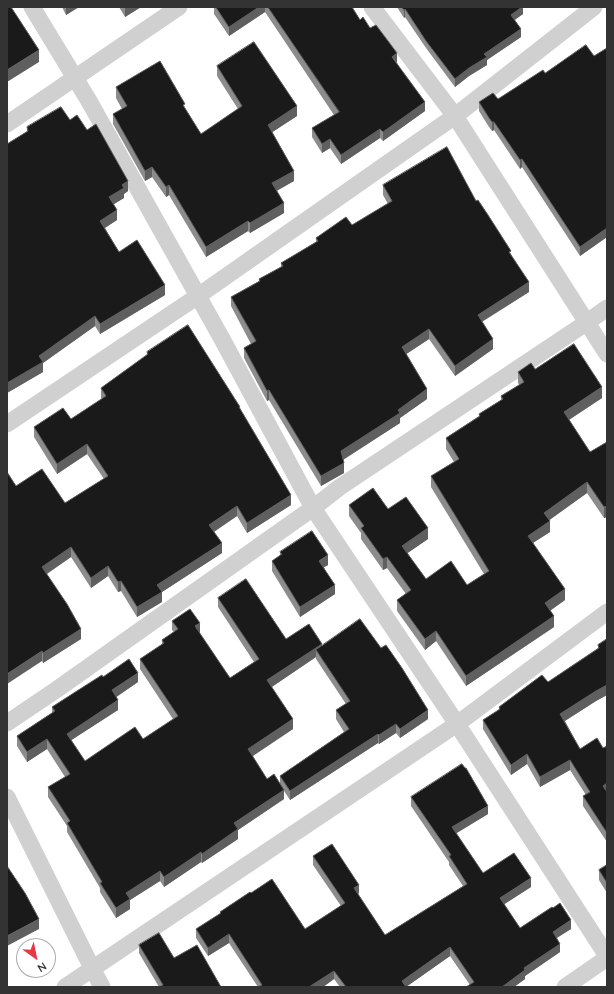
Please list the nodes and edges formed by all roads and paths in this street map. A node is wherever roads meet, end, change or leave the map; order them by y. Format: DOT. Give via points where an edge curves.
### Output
graph roads {
  1 [pos="32,7"];
  2 [pos="179,7"];
  3 [pos="372,7"];
  4 [pos="594,7"];
  5 [pos="75,78"];
  6 [pos="455,116"];
  7 [pos="7,124"];
  8 [pos="198,296"];
  9 [pos="607,308"];
  10 [pos="586,323"];
  11 [pos="607,354"];
  12 [pos="7,424"];
  13 [pos="313,508"];
  14 [pos="607,612"];
  15 [pos="7,722"];
  16 [pos="457,724"];
  17 [pos="7,797"];
  18 [pos="607,957"];
  19 [pos="92,968"];
  20 [pos="64,987"];
  21 [pos="102,987"];
  22 [pos="566,987"];
  1 -- 5 [label="street"];
  2 -- 5 [label="street"];
  3 -- 6 [label="street"];
  4 -- 6 [label="street"];
  5 -- 7 [label="street"];
  5 -- 8 [label="street"];
  6 -- 8 [label="street"];
  6 -- 10 [label="street"];
  8 -- 12 [label="street"];
  8 -- 13 [label="street"];
  9 -- 10 [label="street"];
  10 -- 11 [label="street"];
  10 -- 13 [label="street" via="340,487"];
  13 -- 15 [label="street"];
  13 -- 16 [label="street"];
  14 -- 16 [label="street"];
  16 -- 18 [label="street"];
  16 -- 19 [label="street"];
  17 -- 19 [label="street"];
  18 -- 22 [label="street"];
  19 -- 20 [label="street"];
  19 -- 21 [label="street"];
}
